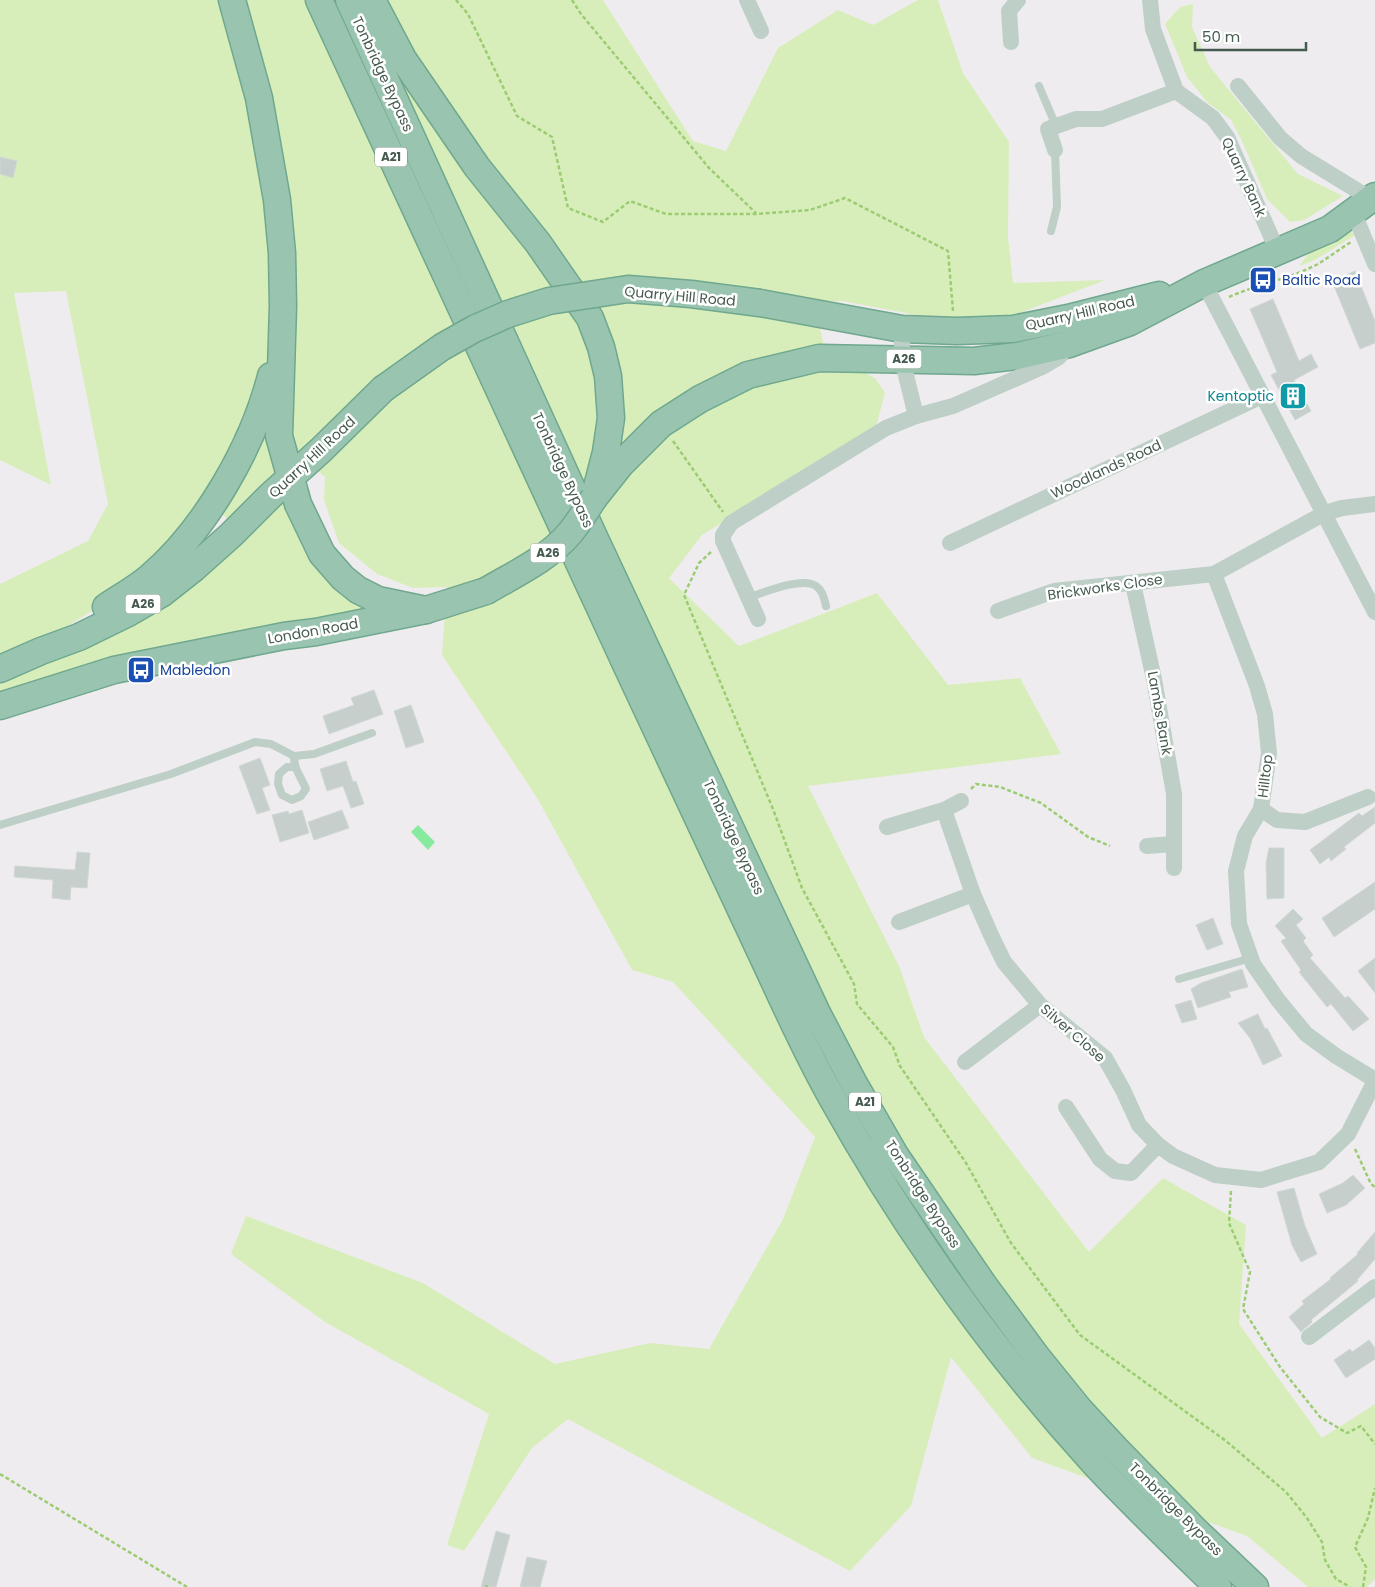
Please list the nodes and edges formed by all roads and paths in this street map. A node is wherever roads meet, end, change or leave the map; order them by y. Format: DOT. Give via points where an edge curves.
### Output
graph roads {
  1 [pos="232,0"];
  2 [pos="319,0"];
  3 [pos="349,0"];
  4 [pos="372,0"];
  5 [pos="456,0"];
  6 [pos="572,0"];
  7 [pos="747,0"];
  8 [pos="1018,0"];
  9 [pos="1150,0"];
  10 [pos="761,31"];
  11 [pos="1011,42"];
  12 [pos="1039,86"];
  13 [pos="1238,86"];
  14 [pos="1176,91"];
  15 [pos="1056,126"];
  16 [pos="1055,150"];
  17 [pos="1366,210"];
  18 [pos="757,214"];
  19 [pos="1052,231"];
  20 [pos="1278,252"];
  21 [pos="1375,264"];
  22 [pos="1209,294"];
  23 [pos="902,329"];
  24 [pos="954,331"];
  25 [pos="281,336"];
  26 [pos="1069,344"];
  27 [pos="902,359"];
  28 [pos="1262,396"];
  29 [pos="916,416"];
  30 [pos="661,424"];
  31 [pos="321,450"];
  32 [pos="613,458"];
  33 [pos="290,477"];
  34 [pos="1375,504"];
  35 [pos="1325,514"];
  36 [pos="731,523"];
  37 [pos="723,541"];
  38 [pos="950,543"];
  39 [pos="322,554"];
  40 [pos="1214,574"];
  41 [pos="1133,584"];
  42 [pos="748,598"];
  43 [pos="826,606"];
  44 [pos="426,610"];
  45 [pos="998,611"];
  46 [pos="1375,612"];
  47 [pos="758,619"];
  48 [pos="41,651"];
  49 [pos="0,669"];
  50 [pos="0,706"];
  51 [pos="372,733"];
  52 [pos="294,756"];
  53 [pos="294,766"];
  54 [pos="1368,797"];
  55 [pos="961,801"];
  56 [pos="1261,809"];
  57 [pos="944,810"];
  58 [pos="0,825"];
  59 [pos="887,827"];
  60 [pos="1174,844"];
  61 [pos="1110,846"];
  62 [pos="1147,846"];
  63 [pos="1174,868"];
  64 [pos="973,894"];
  65 [pos="899,922"];
  66 [pos="1251,958"];
  67 [pos="1179,979"];
  68 [pos="1040,1005"];
  69 [pos="964,1062"];
  70 [pos="1375,1081"];
  71 [pos="1066,1107"];
  72 [pos="1348,1134"];
  73 [pos="1158,1145"];
  74 [pos="1231,1177"];
  75 [pos="1375,1187"];
  76 [pos="1375,1287"];
  77 [pos="1309,1337"];
  78 [pos="1375,1444"];
  79 [pos="0,1474"];
  80 [pos="1375,1488"];
  81 [pos="187,1587"];
  82 [pos="1218,1587"];
  83 [pos="1255,1587"];
  84 [pos="1350,1587"];
  85 [pos="1363,1587"];
  1 -- 25 [label="highway" via="259,98 277,200 282,253"];
  2 -- 82 [label="highway, Tonbridge Bypass / A21" via="714,854 829,1093 910,1226 1015,1370 1095,1464"];
  3 -- 83 [label="highway, Tonbridge Bypass / A21" via="599,548 813,1004 853,1082 933,1212 1037,1357 1116,1449"];
  4 -- 32 [label="highway" via="413,75 477,167 564,278 590,318 608,376"];
  5 -- 18 [label="path" via="468,14 517,116 552,137 568,208 603,222 630,201 666,214"];
  6 -- 18 [label="path" via="709,168"];
  7 -- 10 [label="street"];
  8 -- 11 [label="street" via="1009,12"];
  9 -- 14 [label="street" via="1153,29"];
  12 -- 15 [label="lane"];
  13 -- 17 [label="street" via="1280,138"];
  14 -- 15 [label="street" via="1102,119 1076,120"];
  14 -- 20 [label="street, Quarry Bank" via="1213,118 1227,137"];
  15 -- 16 [label="street" via="1048,129"];
  16 -- 19 [label="lane" via="1057,208"];
  17 -- 20 [label="highway, Quarry Hill Road / A26"];
  17 -- 21 [label="street"];
  17 -- 22 [label="path" via="1318,264 1251,288"];
  18 -- 24 [label="path" via="810,210 845,198 948,251"];
  20 -- 22 [label="highway, Quarry Hill Road / A26"];
  22 -- 24 [label="highway, Quarry Hill Road / A26" via="1013,329"];
  22 -- 26 [label="highway, Quarry Hill Road / A26"];
  22 -- 28 [label="street"];
  23 -- 24 [label="highway, Quarry Hill Road / A26"];
  23 -- 27 [label="street"];
  23 -- 31 [label="highway, Quarry Hill Road / A26, bridge" via="760,303 628,289 549,301 508,314 442,347 383,389"];
  25 -- 33 [label="highway" via="279,436"];
  25 -- 48 [label="highway" via="265,402 251,435 222,490 203,517 151,576"];
  26 -- 27 [label="highway, Quarry Hill Road / A26" via="1017,356 974,360"];
  26 -- 29 [label="street, Quarry Hill Road" via="1059,357 1042,367 953,406"];
  27 -- 29 [label="street"];
  27 -- 30 [label="highway, Quarry Hill Road / A26" via="819,358 748,375 700,399"];
  28 -- 35 [label="street"];
  28 -- 38 [label="street, Woodlands Road"];
  29 -- 36 [label="street, Quarry Hill Road" via="886,428"];
  30 -- 32 [label="highway, Quarry Hill Road / A26"];
  30 -- 36 [label="path"];
  31 -- 33 [label="highway, Quarry Hill Road / A26"];
  31 -- 39 [label="highway, A26" via="311,474 311,500"];
  32 -- 44 [label="highway, London Road / A26, bridge" via="594,498 569,534 550,552 486,591"];
  33 -- 39 [label="highway" via="298,504"];
  33 -- 48 [label="highway, Quarry Hill Road / A26" via="200,563 161,594 80,637"];
  34 -- 35 [label="street" via="1342,508"];
  35 -- 40 [label="street"];
  35 -- 46 [label="street"];
  36 -- 37 [label="street"];
  37 -- 42 [label="street"];
  37 -- 84 [label="path" via="699,563 684,595 774,809 802,888 854,984 858,1004 893,1047 900,1066 966,1163 1011,1243 1080,1335 1226,1441 1286,1492 1322,1542 1325,1560 1336,1579"];
  39 -- 44 [label="highway, A26" via="342,578 358,590 378,600"];
  40 -- 41 [label="street, Brickworks Close"];
  40 -- 56 [label="street, Hilltop" via="1266,714 1269,753"];
  41 -- 45 [label="street, Brickworks Close" via="1054,591"];
  41 -- 60 [label="street, Lambs Bank" via="1174,794"];
  42 -- 43 [label="lane" via="805,583 815,585 823,594"];
  42 -- 47 [label="street"];
  44 -- 50 [label="highway, London Road / A26" via="114,670"];
  48 -- 49 [label="highway, Quarry Hill Road / A26"];
  51 -- 52 [label="lane" via="314,754"];
  52 -- 53 [label="lane"];
  52 -- 58 [label="lane" via="271,744 255,742 171,774"];
  54 -- 56 [label="street" via="1305,822 1277,820"];
  55 -- 57 [label="street"];
  55 -- 61 [label="path" via="976,784 1000,787 1041,803 1088,837"];
  56 -- 66 [label="street, Hilltop" via="1245,836 1236,871 1239,924"];
  57 -- 59 [label="street"];
  57 -- 64 [label="street, Silver Close"];
  60 -- 62 [label="street"];
  60 -- 63 [label="street, Lambs Bank"];
  64 -- 65 [label="street"];
  64 -- 68 [label="street, Silver Close" via="1004,962"];
  66 -- 67 [label="lane"];
  66 -- 70 [label="street, Hilltop" via="1278,1000 1306,1034"];
  68 -- 69 [label="street"];
  68 -- 73 [label="street, Silver Close" via="1105,1058 1139,1125"];
  70 -- 72 [label="street, Silver Close"];
  71 -- 73 [label="street" via="1100,1158 1114,1171 1131,1173"];
  72 -- 74 [label="street, Silver Close" via="1319,1162 1261,1180"];
  72 -- 75 [label="path"];
  73 -- 74 [label="street, Silver Close" via="1173,1156 1215,1175"];
  74 -- 78 [label="path" via="1229,1223 1250,1272 1243,1309 1280,1366 1320,1417 1347,1433 1361,1426"];
  76 -- 77 [label="street"];
  79 -- 81 [label="path"];
  80 -- 85 [label="path" via="1368,1518 1355,1547 1366,1567"];
}
